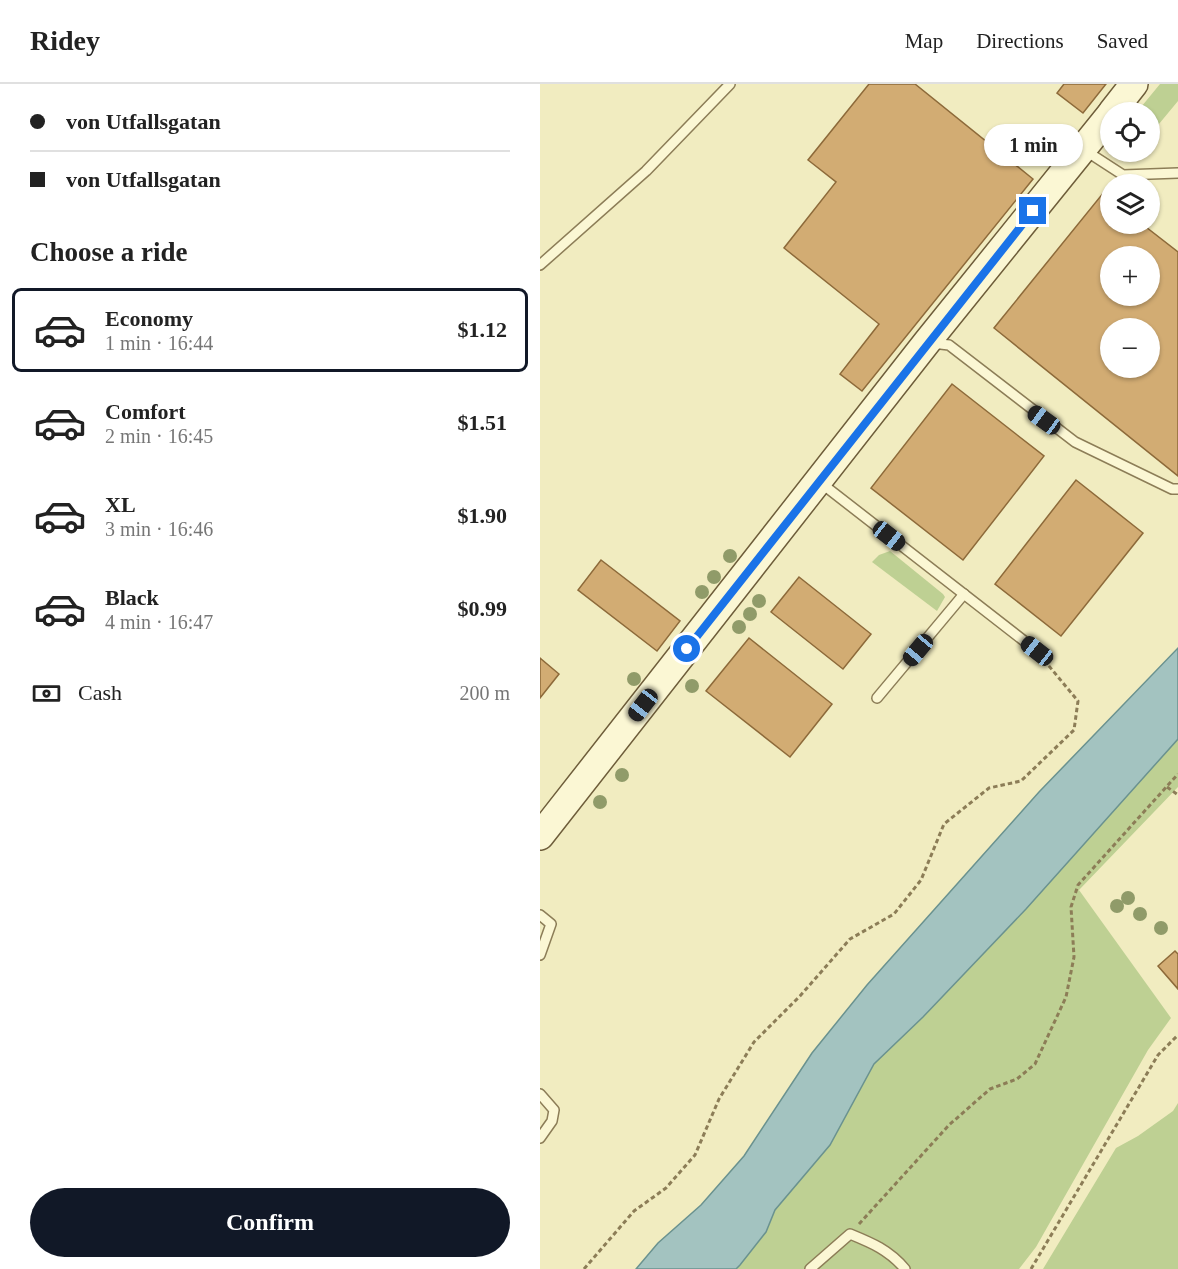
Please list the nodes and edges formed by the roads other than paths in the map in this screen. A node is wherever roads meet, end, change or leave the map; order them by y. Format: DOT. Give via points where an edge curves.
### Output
graph roads {
  1 [pos="730,84"];
  2 [pos="1134,84"];
  3 [pos="1120,102"];
  4 [pos="1100,128"];
  5 [pos="1083,149"];
  6 [pos="1178,173"];
  7 [pos="540,265"];
  8 [pos="927,342"];
  9 [pos="819,482"];
  10 [pos="1178,489"];
  11 [pos="964,594"];
  12 [pos="1037,651"];
  13 [pos="877,698"];
  14 [pos="540,836"];
  15 [pos="540,915"];
  16 [pos="540,955"];
  17 [pos="540,1094"];
  18 [pos="540,1138"];
  19 [pos="810,1269"];
  20 [pos="905,1269"];
  1 -- 7 [label="lane" via="646,171"];
  2 -- 3 [label="street"];
  4 -- 5 [label="street"];
  5 -- 6 [label="lane" via="1123,175"];
  5 -- 8 [label="street"];
  8 -- 9 [label="street"];
  8 -- 10 [label="lane" via="949,345 1075,442"];
  9 -- 11 [label="lane"];
  9 -- 14 [label="street"];
  11 -- 12 [label="lane"];
  11 -- 13 [label="lane"];
  15 -- 16 [label="lane" via="551,924"];
  17 -- 18 [label="lane" via="554,1110 552,1121"];
  19 -- 20 [label="lane" via="850,1234 879,1246"];
}
